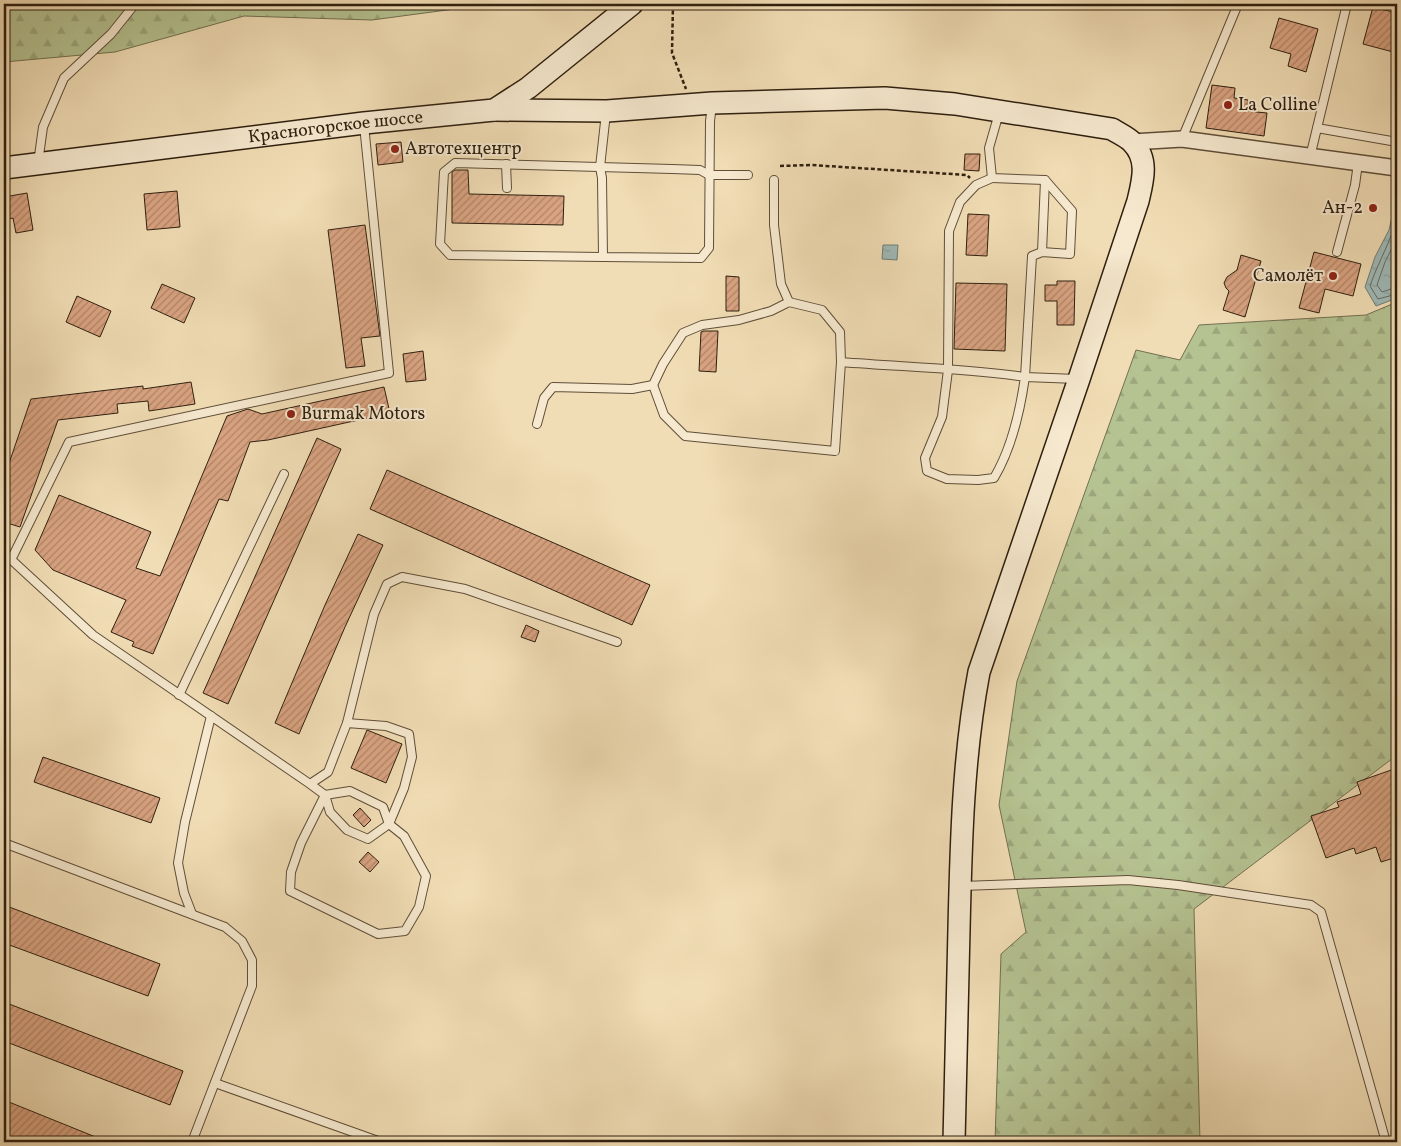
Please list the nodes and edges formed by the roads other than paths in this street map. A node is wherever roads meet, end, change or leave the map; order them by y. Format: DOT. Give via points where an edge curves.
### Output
graph roads {
  1 [pos="135,4"];
  2 [pos="632,4"];
  3 [pos="1238,4"];
  4 [pos="1347,4"];
  5 [pos="702,104"];
  6 [pos="494,110"];
  7 [pos="1000,110"];
  8 [pos="607,111"];
  9 [pos="364,124"];
  10 [pos="1317,128"];
  11 [pos="1182,140"];
  12 [pos="1132,142"];
  13 [pos="1397,142"];
  14 [pos="1310,157"];
  15 [pos="1358,163"];
  16 [pos="37,164"];
  17 [pos="506,164"];
  18 [pos="600,167"];
  19 [pos="4,168"];
  20 [pos="1397,168"];
  21 [pos="709,175"];
  22 [pos="748,175"];
  23 [pos="992,178"];
  24 [pos="774,180"];
  25 [pos="1045,180"];
  26 [pos="507,188"];
  27 [pos="1042,252"];
  28 [pos="1337,252"];
  29 [pos="603,257"];
  30 [pos="789,302"];
  31 [pos="841,362"];
  32 [pos="948,370"];
  33 [pos="1025,377"];
  34 [pos="1079,379"];
  35 [pos="653,385"];
  36 [pos="537,424"];
  37 [pos="284,474"];
  38 [pos="4,553"];
  39 [pos="11,560"];
  40 [pos="617,642"];
  41 [pos="179,694"];
  42 [pos="211,716"];
  43 [pos="347,723"];
  44 [pos="310,784"];
  45 [pos="325,795"];
  46 [pos="389,824"];
  47 [pos="4,843"];
  48 [pos="960,886"];
  49 [pos="192,914"];
  50 [pos="215,1083"];
  51 [pos="192,1142"];
  52 [pos="381,1142"];
  53 [pos="954,1142"];
  54 [pos="1386,1142"];
  1 -- 16 [label="lane" via="111,34 64,78 42,127"];
  2 -- 6 [label="street, Красногорское шоссе" via="528,88"];
  3 -- 11 [label="lane"];
  4 -- 10 [label="lane"];
  5 -- 7 [label="street" via="885,98"];
  5 -- 8 [label="street"];
  5 -- 21 [label="lane" via="710,121"];
  6 -- 8 [label="street"];
  6 -- 9 [label="street, Красногорское шоссе"];
  7 -- 12 [label="street" via="1112,129"];
  7 -- 23 [label="lane" via="990,148"];
  8 -- 18 [label="lane"];
  9 -- 16 [label="street, Красногорское шоссе"];
  9 -- 39 [label="lane" via="389,373 69,442"];
  10 -- 13 [label="lane"];
  10 -- 14 [label="lane"];
  11 -- 12 [label="street"];
  11 -- 14 [label="street"];
  12 -- 34 [label="street" via="1142,158 1144,178"];
  14 -- 15 [label="street"];
  15 -- 20 [label="street"];
  15 -- 28 [label="lane"];
  16 -- 19 [label="street, Красногорское шоссе"];
  17 -- 18 [label="lane"];
  17 -- 26 [label="lane"];
  17 -- 29 [label="lane" via="455,163 444,172 440,244 450,255"];
  18 -- 21 [label="lane" via="700,170"];
  18 -- 29 [label="lane"];
  21 -- 22 [label="lane"];
  21 -- 29 [label="lane" via="709,248 701,258"];
  23 -- 25 [label="lane"];
  23 -- 32 [label="lane" via="976,185 960,202 949,231"];
  24 -- 30 [label="lane" via="774,226 781,284"];
  25 -- 27 [label="lane"];
  25 -- 27 [label="lane" via="1072,211 1070,254"];
  27 -- 33 [label="lane" via="1032,256"];
  30 -- 31 [label="lane" via="822,310 840,332"];
  30 -- 35 [label="lane" via="771,311 702,325 683,333"];
  31 -- 32 [label="lane"];
  31 -- 35 [label="lane" via="835,451 685,436 664,414"];
  32 -- 33 [label="lane"];
  32 -- 33 [label="lane" via="942,417 925,458 927,471 947,479 994,478 1007,452"];
  33 -- 34 [label="lane"];
  34 -- 48 [label="street" via="979,672 966,766"];
  35 -- 36 [label="lane" via="632,388 553,387 544,398"];
  37 -- 41 [label="lane"];
  38 -- 39 [label="lane"];
  39 -- 41 [label="lane" via="93,635"];
  40 -- 43 [label="lane" via="465,589 402,577 387,584 374,614"];
  41 -- 42 [label="lane"];
  42 -- 44 [label="lane"];
  42 -- 49 [label="lane" via="178,863"];
  43 -- 44 [label="lane" via="328,772"];
  43 -- 46 [label="lane" via="386,726 409,734 412,756 404,788"];
  44 -- 45 [label="lane"];
  45 -- 46 [label="lane" via="350,791 383,807"];
  45 -- 46 [label="lane" via="330,812 347,830 368,839"];
  45 -- 46 [label="lane" via="301,843 291,872 290,891 378,934 405,931 419,907 426,876 404,836"];
  47 -- 49 [label="lane"];
  48 -- 53 [label="street"];
  48 -- 54 [label="lane" via="1128,880 1311,905 1321,912"];
  49 -- 50 [label="lane" via="224,927 242,941 252,960 252,986"];
  50 -- 51 [label="lane"];
  50 -- 52 [label="lane"];
}
